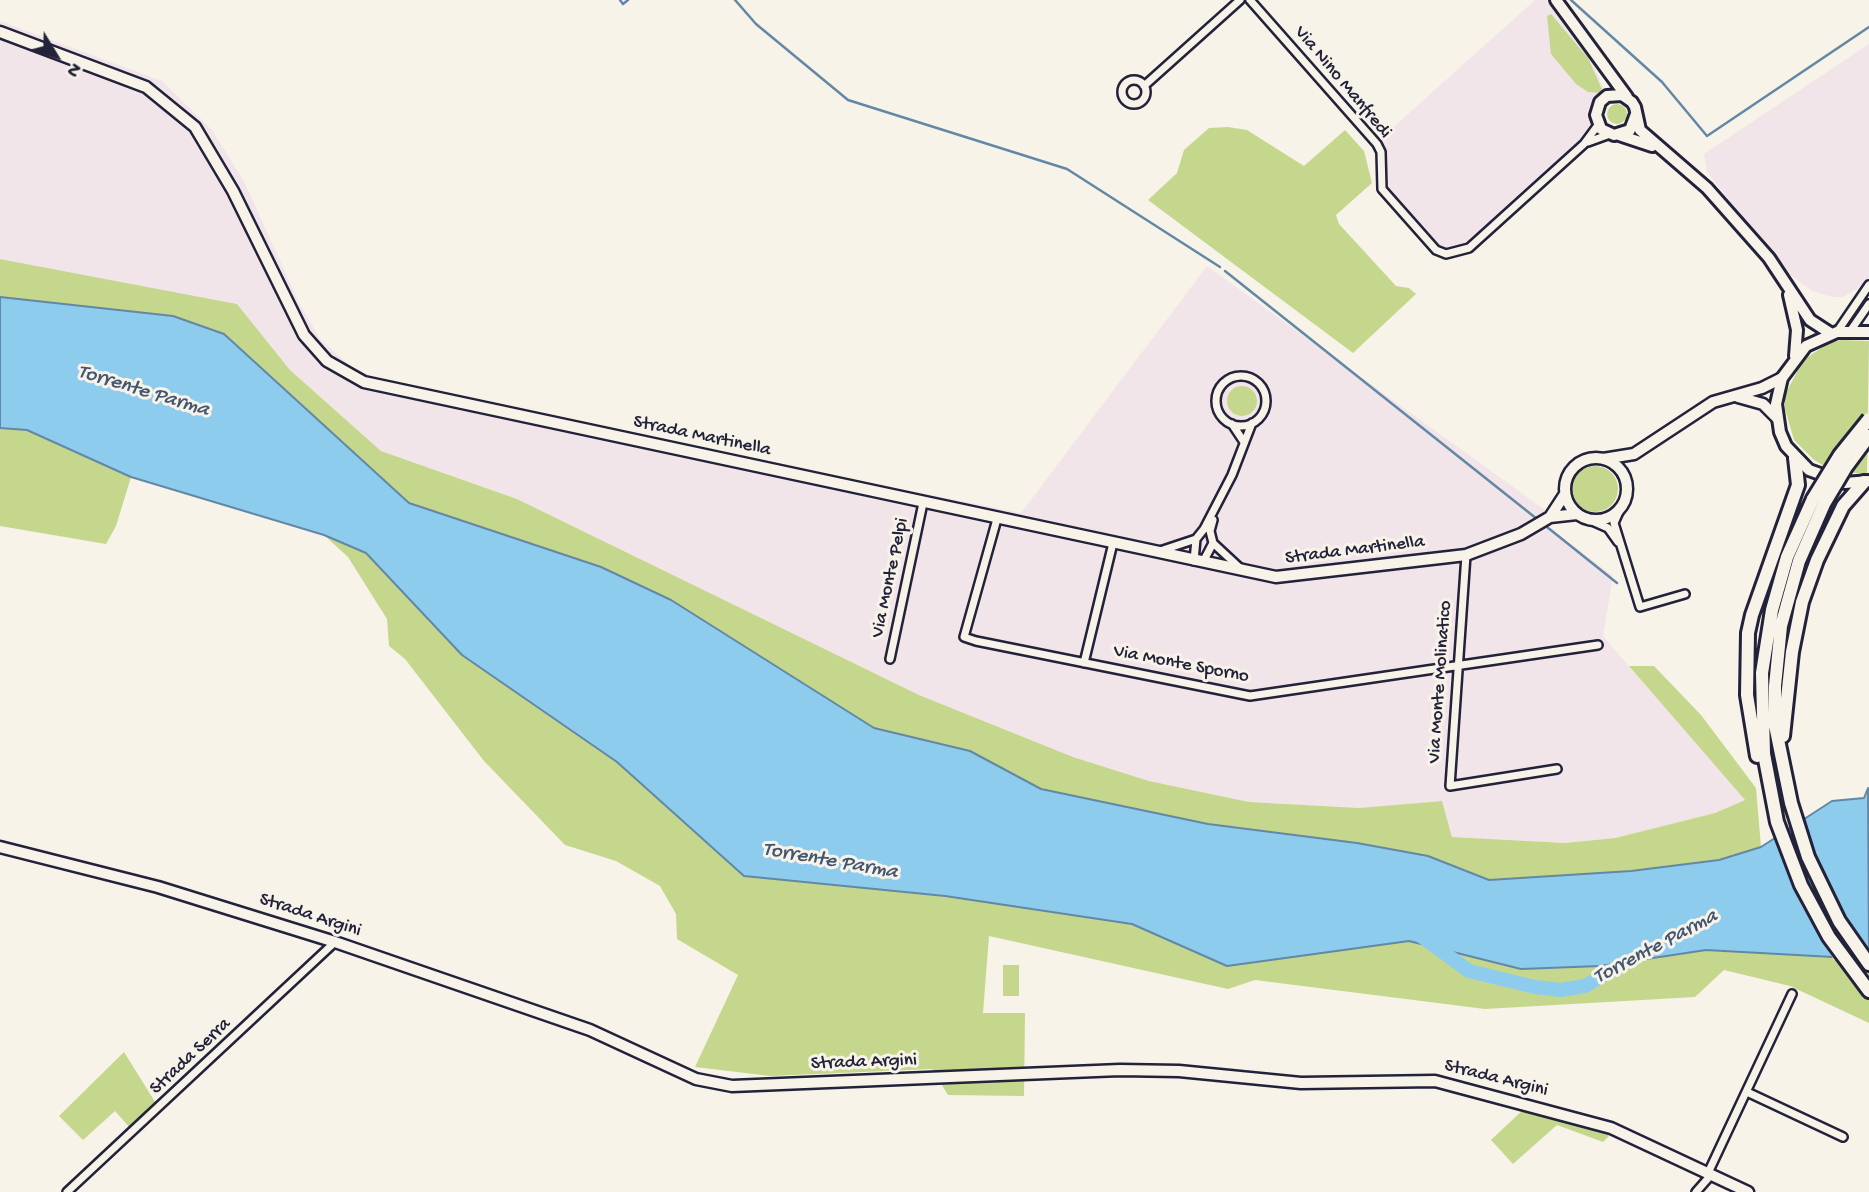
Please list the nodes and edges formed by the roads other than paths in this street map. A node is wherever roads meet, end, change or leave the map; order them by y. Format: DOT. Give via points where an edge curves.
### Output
graph roads {
  1 [pos="1240,0"];
  2 [pos="1250,0"];
  3 [pos="1556,0"];
  4 [pos="0,32"];
  5 [pos="1595,53"];
  6 [pos="1144,86"];
  7 [pos="1612,95"];
  8 [pos="1627,97"];
  9 [pos="1636,114"];
  10 [pos="1598,125"];
  11 [pos="1615,135"];
  12 [pos="1584,144"];
  13 [pos="1668,155"];
  14 [pos="1784,279"];
  15 [pos="1869,285"];
  16 [pos="1869,304"];
  17 [pos="1851,330"];
  18 [pos="1834,332"];
  19 [pos="1869,332"];
  20 [pos="1795,356"];
  21 [pos="1782,378"];
  22 [pos="1734,397"];
  23 [pos="1777,418"];
  24 [pos="1869,418"];
  25 [pos="1252,423"];
  26 [pos="1232,424"];
  27 [pos="1869,436"];
  28 [pos="1244,442"];
  29 [pos="1634,454"];
  30 [pos="1795,458"];
  31 [pos="1604,459"];
  32 [pos="1624,476"];
  33 [pos="1866,482"];
  34 [pos="1565,494"];
  35 [pos="1818,501"];
  36 [pos="923,503"];
  37 [pos="1621,507"];
  38 [pos="1577,514"];
  39 [pos="1213,515"];
  40 [pos="1550,517"];
  41 [pos="998,519"];
  42 [pos="1590,520"];
  43 [pos="1196,539"];
  44 [pos="1113,543"];
  45 [pos="1213,543"];
  46 [pos="1621,545"];
  47 [pos="1156,552"];
  48 [pos="1466,555"];
  49 [pos="1198,562"];
  50 [pos="1244,571"];
  51 [pos="1685,594"];
  52 [pos="1598,645"];
  53 [pos="890,659"];
  54 [pos="1084,663"];
  55 [pos="1458,663"];
  56 [pos="1557,769"];
  57 [pos="1772,802"];
  58 [pos="1791,803"];
  59 [pos="0,847"];
  60 [pos="335,942"];
  61 [pos="1869,964"];
  62 [pos="1869,991"];
  63 [pos="1792,995"];
  64 [pos="1746,1092"];
  65 [pos="1843,1137"];
  66 [pos="1710,1174"];
  67 [pos="67,1192"];
  68 [pos="1696,1192"];
  69 [pos="1748,1192"];
  1 -- 6 [label="street"];
  2 -- 12 [label="street, Via Nino Manfredi" via="1377,144 1382,189 1436,250 1446,254 1469,248"];
  3 -- 5 [label="main road"];
  4 -- 36 [label="street, Strada Martinella" via="146,87 195,127 233,191 304,335 348,376"];
  5 -- 7 [label="main road"];
  5 -- 8 [label="main road"];
  7 -- 8 [label="main road"];
  7 -- 10 [label="main road" via="1598,106"];
  8 -- 9 [label="main road"];
  9 -- 11 [label="main road" via="1633,125"];
  9 -- 13 [label="main road" via="1640,130"];
  10 -- 11 [label="main road"];
  10 -- 12 [label="street"];
  11 -- 12 [label="street"];
  11 -- 13 [label="main road" via="1643,141"];
  13 -- 14 [label="main road" via="1707,188"];
  14 -- 18 [label="main road" via="1810,320"];
  14 -- 20 [label="main road" via="1797,330"];
  15 -- 18 [label="street"];
  16 -- 17 [label="street"];
  17 -- 18 [label="main road"];
  17 -- 19 [label="main road"];
  18 -- 20 [label="main road"];
  20 -- 21 [label="main road"];
  21 -- 22 [label="street, Strada Martinella"];
  21 -- 23 [label="main road"];
  22 -- 23 [label="street" via="1763,404"];
  22 -- 29 [label="street, Strada Martinella" via="1713,402"];
  23 -- 30 [label="main road"];
  24 -- 35 [label="highway, bridge" via="1840,455"];
  25 -- 26 [label="street"];
  25 -- 26 [label="street" via="1264,412 1265,396 1258,383 1240,376 1226,382 1216,398 1220,414"];
  25 -- 28 [label="street"];
  26 -- 28 [label="street"];
  27 -- 35 [label="highway, bridge"];
  28 -- 39 [label="street"];
  29 -- 31 [label="street, Strada Martinella"];
  29 -- 32 [label="street"];
  30 -- 33 [label="main road" via="1826,479"];
  30 -- 57 [label="highway" via="1798,485 1748,633 1751,726 1764,787"];
  31 -- 32 [label="street"];
  31 -- 34 [label="street, Strada Martinella" via="1575,466"];
  32 -- 37 [label="street" via="1626,492"];
  33 -- 58 [label="highway" via="1843,506 1802,602 1791,652 1783,730"];
  34 -- 38 [label="street"];
  34 -- 40 [label="street, Strada Martinella"];
  35 -- 57 [label="highway" via="1787,557 1766,642 1762,732"];
  35 -- 58 [label="highway" via="1780,638 1775,686 1776,725"];
  36 -- 41 [label="street, Strada Martinella"];
  36 -- 53 [label="street, Via Monte Pelpi"];
  37 -- 42 [label="street" via="1607,518"];
  37 -- 46 [label="street" via="1614,523"];
  38 -- 40 [label="street, Strada Martinella"];
  38 -- 42 [label="street"];
  39 -- 43 [label="street"];
  39 -- 45 [label="street"];
  40 -- 48 [label="street, Strada Martinella" via="1521,534"];
  41 -- 44 [label="street, Strada Martinella"];
  41 -- 54 [label="street, Via Monte Sporno" via="964,637"];
  42 -- 46 [label="street" via="1608,528"];
  43 -- 47 [label="street"];
  43 -- 49 [label="street"];
  44 -- 47 [label="street, Strada Martinella"];
  44 -- 54 [label="street"];
  45 -- 49 [label="street"];
  45 -- 50 [label="street"];
  46 -- 51 [label="street" via="1640,607"];
  47 -- 49 [label="street, Strada Martinella"];
  48 -- 50 [label="street, Strada Martinella" via="1276,577"];
  48 -- 55 [label="street, Via Monte Molinatico"];
  49 -- 50 [label="street, Strada Martinella"];
  52 -- 55 [label="street, Via Monte Sporno"];
  54 -- 55 [label="street, Via Monte Sporno" via="1250,696"];
  55 -- 56 [label="street, Via Monte Molinatico" via="1450,786"];
  57 -- 62 [label="highway" via="1814,911"];
  58 -- 61 [label="highway" via="1820,885"];
  59 -- 60 [label="street, Strada Argini" via="158,887"];
  60 -- 66 [label="street, Strada Argini" via="590,1030 696,1079 732,1086 1120,1070 1301,1083 1435,1081 1601,1125"];
  60 -- 67 [label="street, Strada Serra"];
  63 -- 64 [label="street"];
  64 -- 65 [label="street"];
  64 -- 66 [label="street"];
  66 -- 68 [label="street"];
  66 -- 69 [label="street, Strada Argini"];
}
